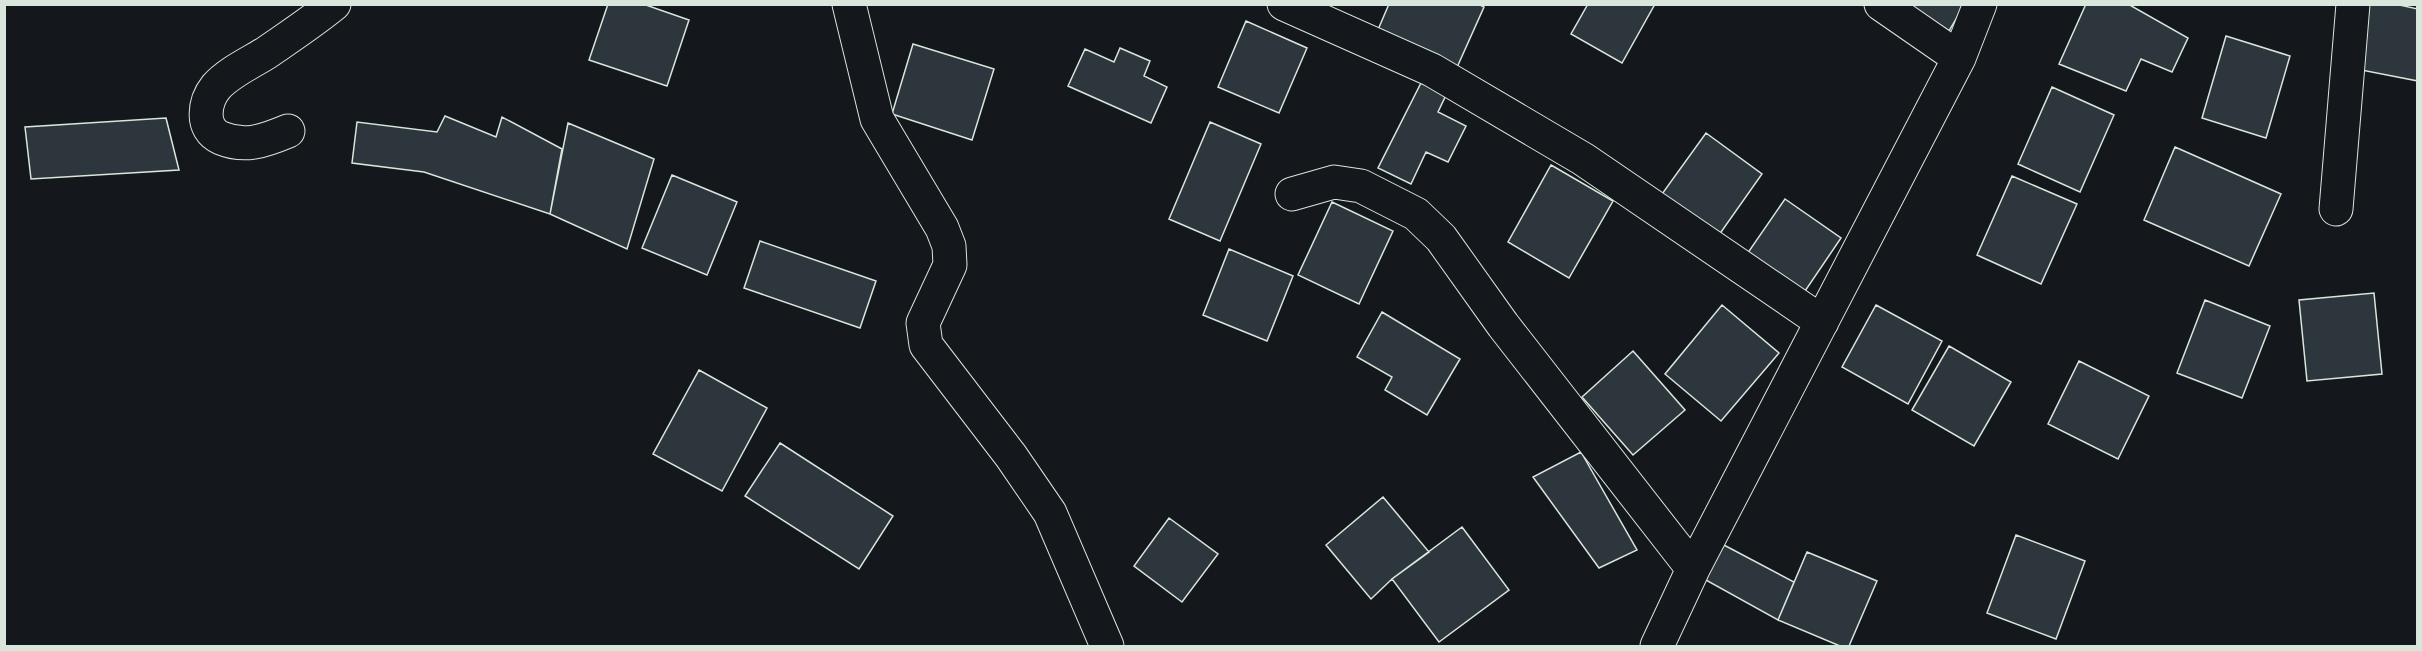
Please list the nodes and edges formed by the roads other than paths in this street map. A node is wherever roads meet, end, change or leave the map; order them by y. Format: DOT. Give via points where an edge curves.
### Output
graph roads {
  1 [pos="334,4"];
  2 [pos="849,4"];
  3 [pos="1284,4"];
  4 [pos="1881,4"];
  5 [pos="1980,4"];
  6 [pos="2352,4"];
  7 [pos="1959,58"];
  8 [pos="288,131"];
  9 [pos="1292,194"];
  10 [pos="2336,209"];
  11 [pos="1822,322"];
  12 [pos="1693,569"];
  13 [pos="1107,646"];
  14 [pos="1657,646"];
  1 -- 8 [label="street" via="224,81 207,102 206,120 216,136 235,144 261,142"];
  2 -- 13 [label="street" via="877,119 949,246 950,265 923,323 926,345 1050,513"];
  3 -- 11 [label="street" via="1432,70 1583,159"];
  4 -- 7 [label="street"];
  5 -- 7 [label="street"];
  6 -- 10 [label="street"];
  7 -- 11 [label="street"];
  9 -- 12 [label="street" via="1334,182 1361,186 1416,214 1441,238 1503,325"];
  11 -- 12 [label="street"];
  12 -- 14 [label="street"];
}
